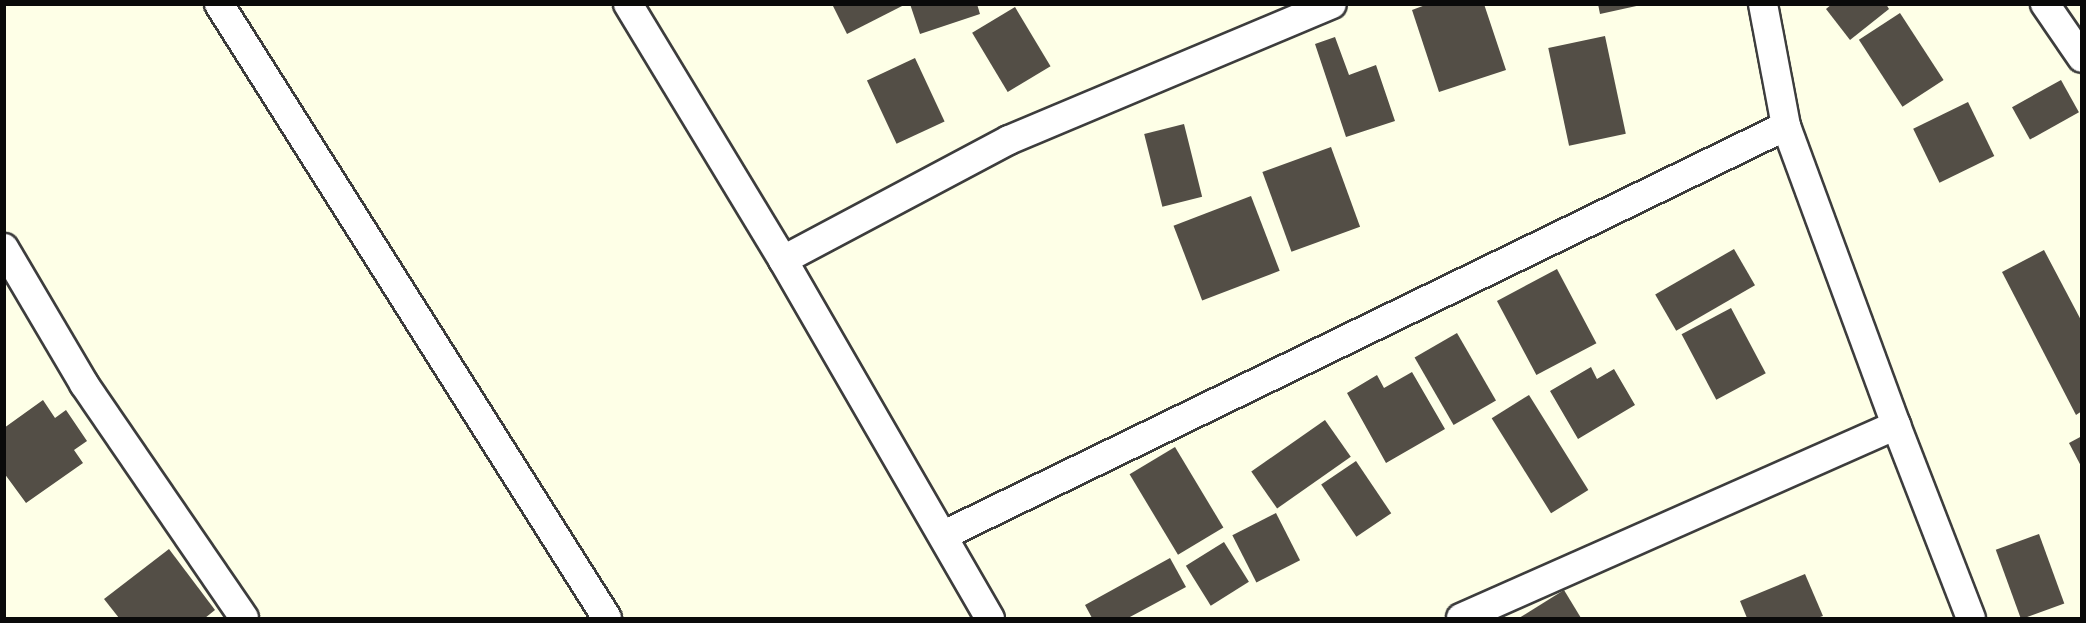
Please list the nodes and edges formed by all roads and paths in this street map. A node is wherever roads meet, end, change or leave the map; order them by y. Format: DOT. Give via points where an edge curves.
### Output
graph roads {
  1 [pos="219,4"];
  2 [pos="628,4"];
  3 [pos="1332,4"];
  4 [pos="1763,4"];
  5 [pos="2045,4"];
  6 [pos="2082,58"];
  7 [pos="1786,126"];
  8 [pos="4,248"];
  9 [pos="783,260"];
  10 [pos="1896,425"];
  11 [pos="944,535"];
  12 [pos="244,618"];
  13 [pos="608,618"];
  14 [pos="990,618"];
  15 [pos="1461,618"];
  16 [pos="1971,618"];
  1 -- 13 [label="street"];
  2 -- 9 [label="street"];
  3 -- 9 [label="street" via="1009,140"];
  4 -- 7 [label="street"];
  5 -- 6 [label="street"];
  7 -- 10 [label="street"];
  7 -- 11 [label="street"];
  8 -- 12 [label="street" via="84,384"];
  9 -- 11 [label="street"];
  10 -- 15 [label="street"];
  10 -- 16 [label="street"];
  11 -- 14 [label="street"];
}
